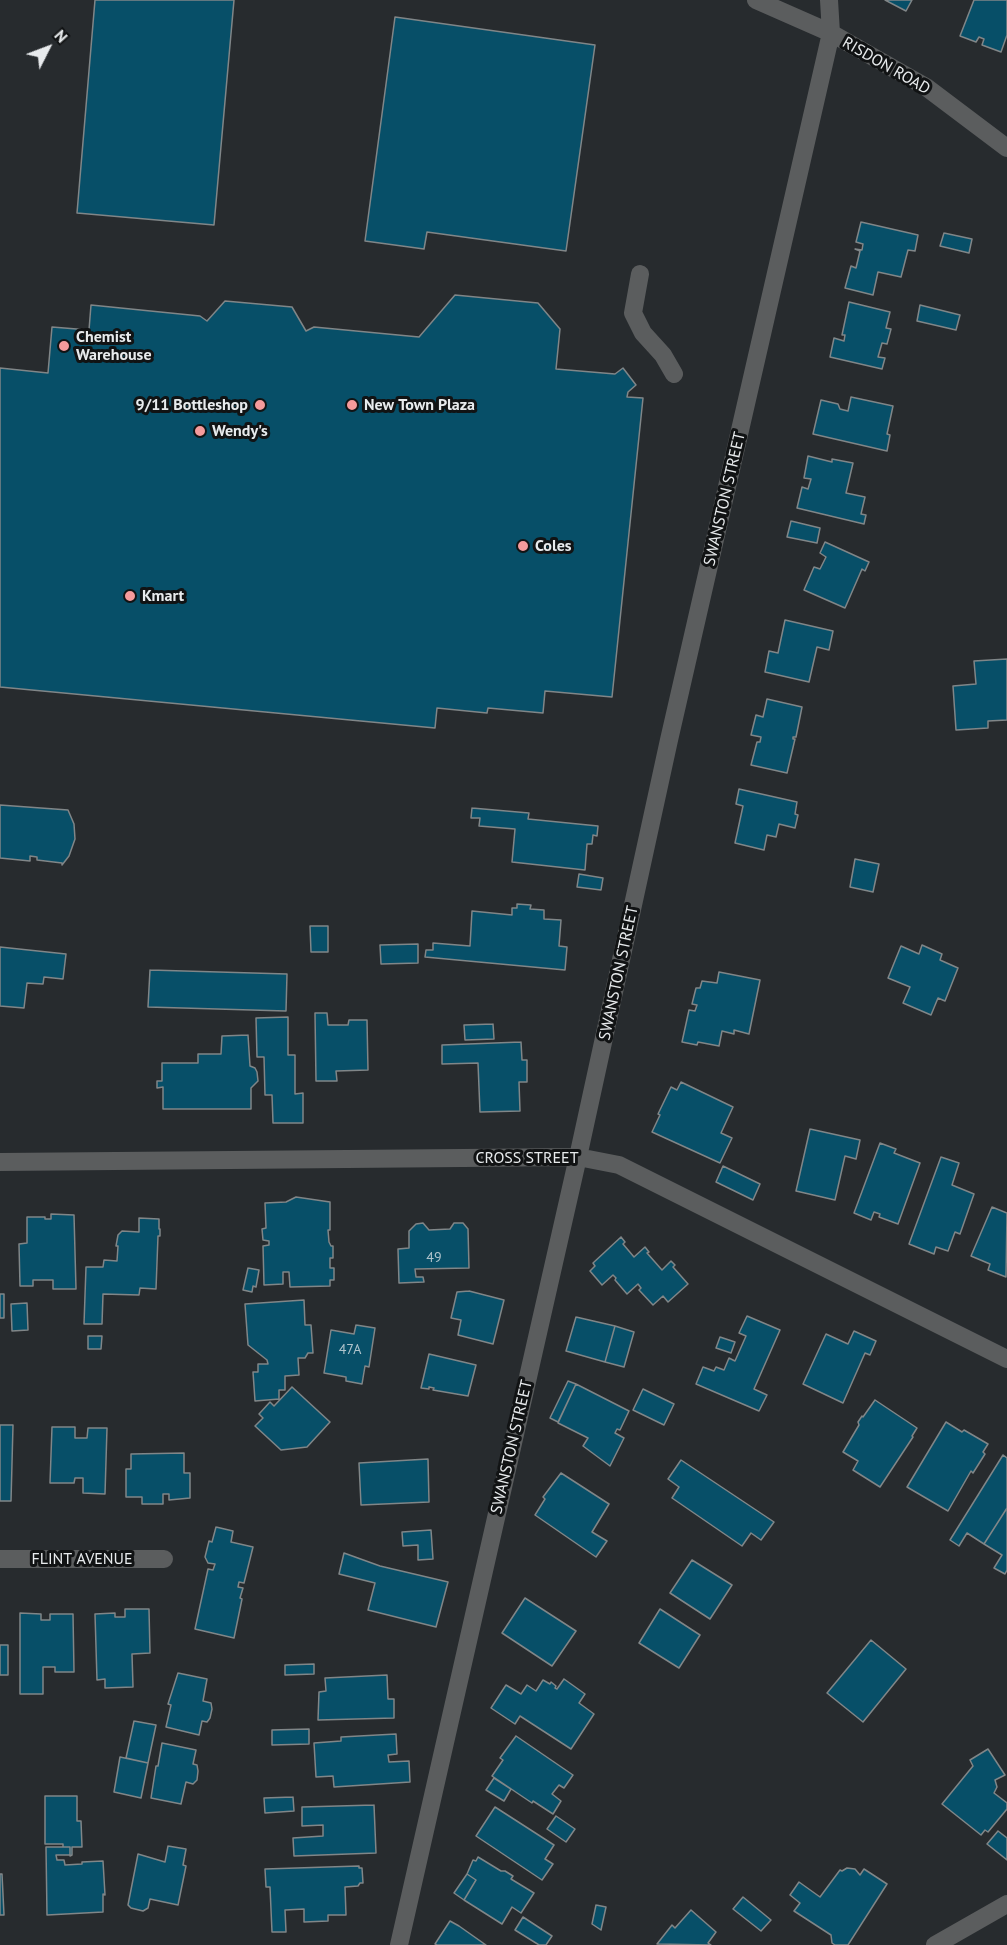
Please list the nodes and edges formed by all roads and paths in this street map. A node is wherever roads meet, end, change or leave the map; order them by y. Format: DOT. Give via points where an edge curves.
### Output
graph roads {
  1 [pos="756,0"];
  2 [pos="829,0"];
  3 [pos="831,33"];
  4 [pos="1007,148"];
  5 [pos="640,274"];
  6 [pos="674,374"];
  7 [pos="578,1157"];
  8 [pos="0,1162"];
  9 [pos="1007,1359"];
  10 [pos="0,1559"];
  11 [pos="164,1559"];
  12 [pos="1007,1904"];
  13 [pos="399,1945"];
  14 [pos="935,1945"];
  1 -- 3 [label="street, RISDON ROAD"];
  2 -- 3 [label="street, SWANSTON STREET"];
  3 -- 4 [label="street, RISDON ROAD" via="926,87"];
  3 -- 7 [label="street, SWANSTON STREET"];
  5 -- 6 [label="street" via="633,313"];
  7 -- 8 [label="street, CROSS STREET"];
  7 -- 9 [label="street, CROSS STREET" via="619,1165"];
  7 -- 13 [label="street, SWANSTON STREET"];
  10 -- 11 [label="street, FLINT AVENUE"];
  12 -- 14 [label="street"];
}
